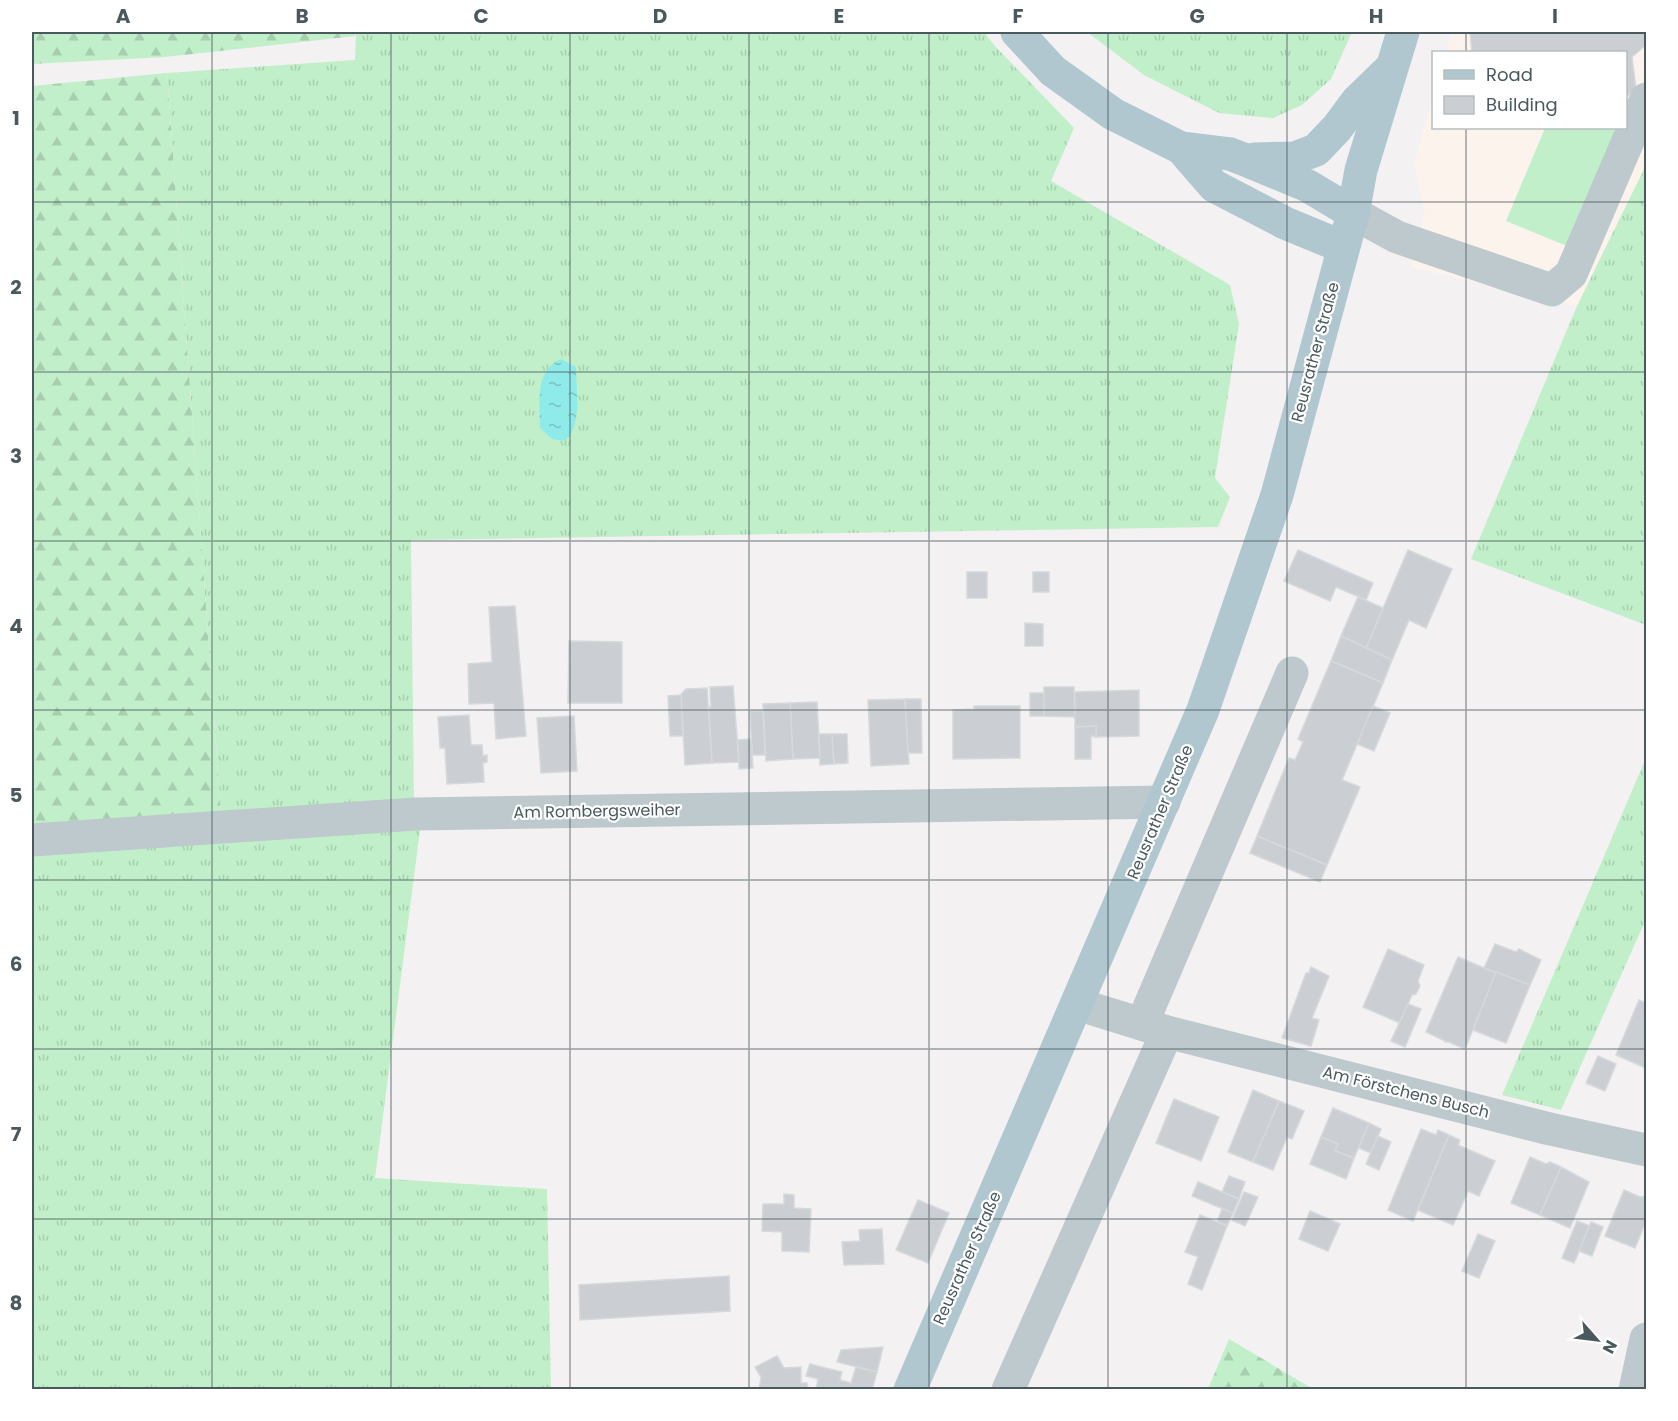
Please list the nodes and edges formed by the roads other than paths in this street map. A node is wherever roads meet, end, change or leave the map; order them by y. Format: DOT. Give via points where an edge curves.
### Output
graph roads {
  1 [pos="1017,32"];
  2 [pos="1402,32"];
  3 [pos="1391,67"];
  4 [pos="1647,99"];
  5 [pos="1181,148"];
  6 [pos="1243,159"];
  7 [pos="1353,213"];
  8 [pos="1343,247"];
  9 [pos="1292,673"];
  10 [pos="1164,802"];
  11 [pos="32,840"];
  12 [pos="1077,1004"];
  13 [pos="1154,1028"];
  14 [pos="1647,1150"];
  15 [pos="1647,1339"];
  16 [pos="910,1389"];
  17 [pos="1008,1389"];
  18 [pos="1635,1389"];
  1 -- 5 [label="main road" via="1053,71 1105,108"];
  2 -- 3 [label="main road, Reusrather Straße"];
  3 -- 6 [label="main road" via="1316,150 1295,158"];
  3 -- 7 [label="main road, Reusrather Straße" via="1361,170"];
  4 -- 7 [label="street" via="1571,274 1552,290 1397,237"];
  5 -- 6 [label="main road"];
  5 -- 8 [label="main road" via="1214,186 1285,223"];
  6 -- 7 [label="main road" via="1308,186"];
  7 -- 8 [label="main road, Reusrather Straße"];
  8 -- 10 [label="main road, Reusrather Straße" via="1267,526 1203,710"];
  9 -- 13 [label="street"];
  10 -- 11 [label="street, Am Rombergsweiher" via="416,814"];
  10 -- 12 [label="main road, Reusrather Straße"];
  12 -- 13 [label="street, Am Förstchens Busch"];
  12 -- 16 [label="main road, Reusrather Straße"];
  13 -- 14 [label="street, Am Förstchens Busch"];
  13 -- 17 [label="street"];
  15 -- 18 [label="street"];
}
